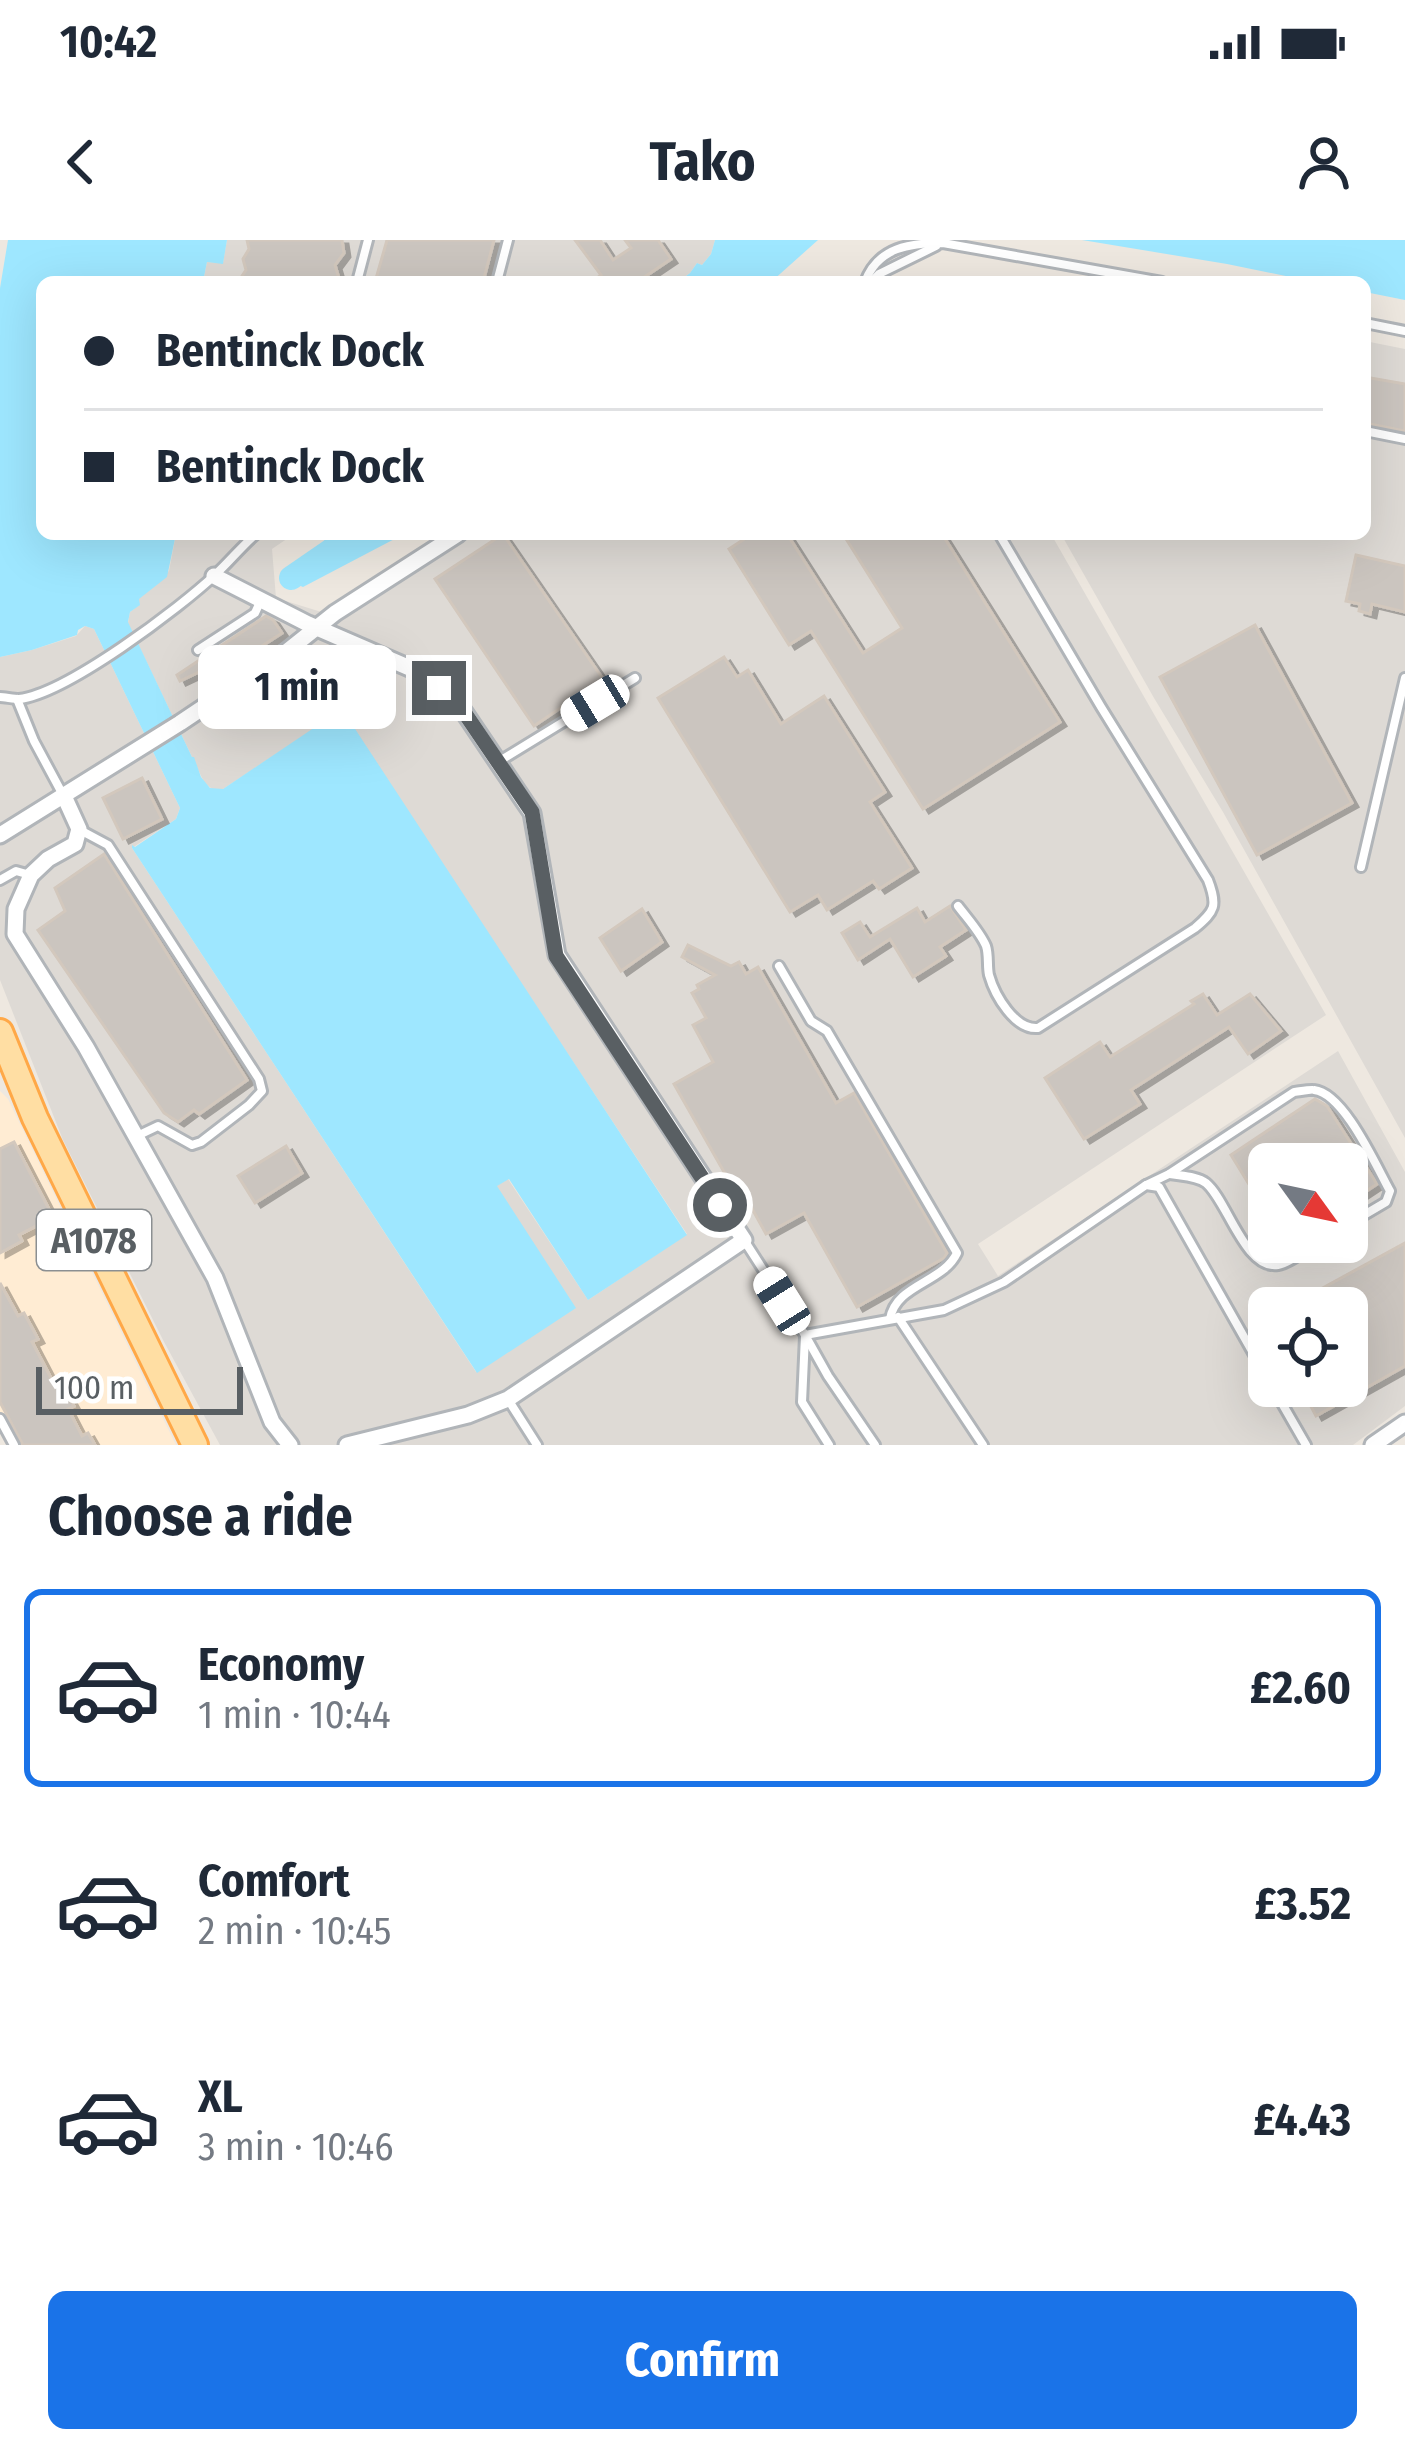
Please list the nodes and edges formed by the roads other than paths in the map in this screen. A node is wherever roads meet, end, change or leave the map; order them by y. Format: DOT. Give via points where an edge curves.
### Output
graph roads {
  1 [pos="368,240"];
  2 [pos="508,240"];
  3 [pos="943,243"];
  4 [pos="359,276"];
  5 [pos="499,276"];
  6 [pos="868,276"];
  7 [pos="876,276"];
  8 [pos="1128,276"];
  9 [pos="1371,323"];
  10 [pos="1405,331"];
  11 [pos="1371,431"];
  12 [pos="1405,439"];
  13 [pos="248,540"];
  14 [pos="449,540"];
  15 [pos="1004,540"];
  16 [pos="214,577"];
  17 [pos="262,598"];
  18 [pos="317,628"];
  19 [pos="198,650"];
  20 [pos="635,678"];
  21 [pos="1405,678"];
  22 [pos="0,697"];
  23 [pos="17,699"];
  24 [pos="497,762"];
  25 [pos="64,796"];
  26 [pos="79,829"];
  27 [pos="0,835"];
  28 [pos="1360,867"];
  29 [pos="31,875"];
  30 [pos="0,880"];
  31 [pos="958,906"];
  32 [pos="779,966"];
  33 [pos="0,1032"];
  34 [pos="6,1067"];
  35 [pos="137,1136"];
  36 [pos="1363,1143"];
  37 [pos="1368,1152"];
  38 [pos="1168,1174"];
  39 [pos="1146,1185"];
  40 [pos="1368,1213"];
  41 [pos="744,1240"];
  42 [pos="1248,1247"];
  43 [pos="894,1318"];
  44 [pos="805,1335"];
  45 [pos="1248,1344"];
  46 [pos="508,1399"];
  47 [pos="1284,1407"];
  48 [pos="0,1418"];
  49 [pos="1405,1423"];
  50 [pos="14,1445"];
  51 [pos="195,1445"];
  52 [pos="290,1445"];
  53 [pos="347,1445"];
  54 [pos="537,1445"];
  55 [pos="829,1445"];
  56 [pos="875,1445"];
  57 [pos="983,1445"];
  58 [pos="1306,1445"];
  59 [pos="1373,1445"];
  1 -- 4 [label="lane"];
  2 -- 5 [label="lane"];
  3 -- 6 [label="lane" via="896,248"];
  3 -- 7 [label="lane"];
  3 -- 8 [label="lane"];
  9 -- 10 [label="lane"];
  11 -- 12 [label="lane"];
  13 -- 16 [label="lane"];
  14 -- 18 [label="street"];
  15 -- 31 [label="lane" via="1208,880 1214,907 1195,928 1030,1029 994,987 986,947"];
  16 -- 17 [label="street"];
  16 -- 23 [label="lane" via="81,672"];
  17 -- 18 [label="street"];
  17 -- 19 [label="lane" via="255,613"];
  18 -- 24 [label="street" via="439,688"];
  18 -- 25 [label="street"];
  20 -- 24 [label="lane"];
  21 -- 28 [label="lane"];
  22 -- 23 [label="lane"];
  23 -- 25 [label="lane"];
  24 -- 41 [label="street" via="532,812 556,956"];
  25 -- 26 [label="street"];
  25 -- 27 [label="street"];
  26 -- 29 [label="street" via="75,844"];
  26 -- 35 [label="lane" via="108,845 262,1091 201,1142 158,1126"];
  29 -- 30 [label="lane" via="16,871"];
  29 -- 35 [label="street" via="15,934"];
  32 -- 43 [label="lane" via="812,1022 827,1031 957,1253 893,1304"];
  33 -- 34 [label="main road, A1078"];
  34 -- 51 [label="main road, A1078"];
  35 -- 52 [label="street" via="215,1279 272,1422"];
  36 -- 38 [label="lane" via="1328,1094 1294,1092"];
  37 -- 40 [label="lane" via="1390,1191"];
  38 -- 39 [label="lane"];
  38 -- 42 [label="lane" via="1207,1184"];
  39 -- 43 [label="lane" via="1004,1282 944,1310"];
  39 -- 45 [label="lane" via="1160,1187"];
  41 -- 44 [label="lane"];
  41 -- 46 [label="street"];
  43 -- 44 [label="lane"];
  43 -- 57 [label="lane"];
  44 -- 55 [label="lane" via="802,1402"];
  44 -- 56 [label="lane"];
  46 -- 53 [label="street"];
  46 -- 54 [label="lane"];
  47 -- 58 [label="lane"];
  48 -- 50 [label="lane"];
  49 -- 59 [label="street"];
}
